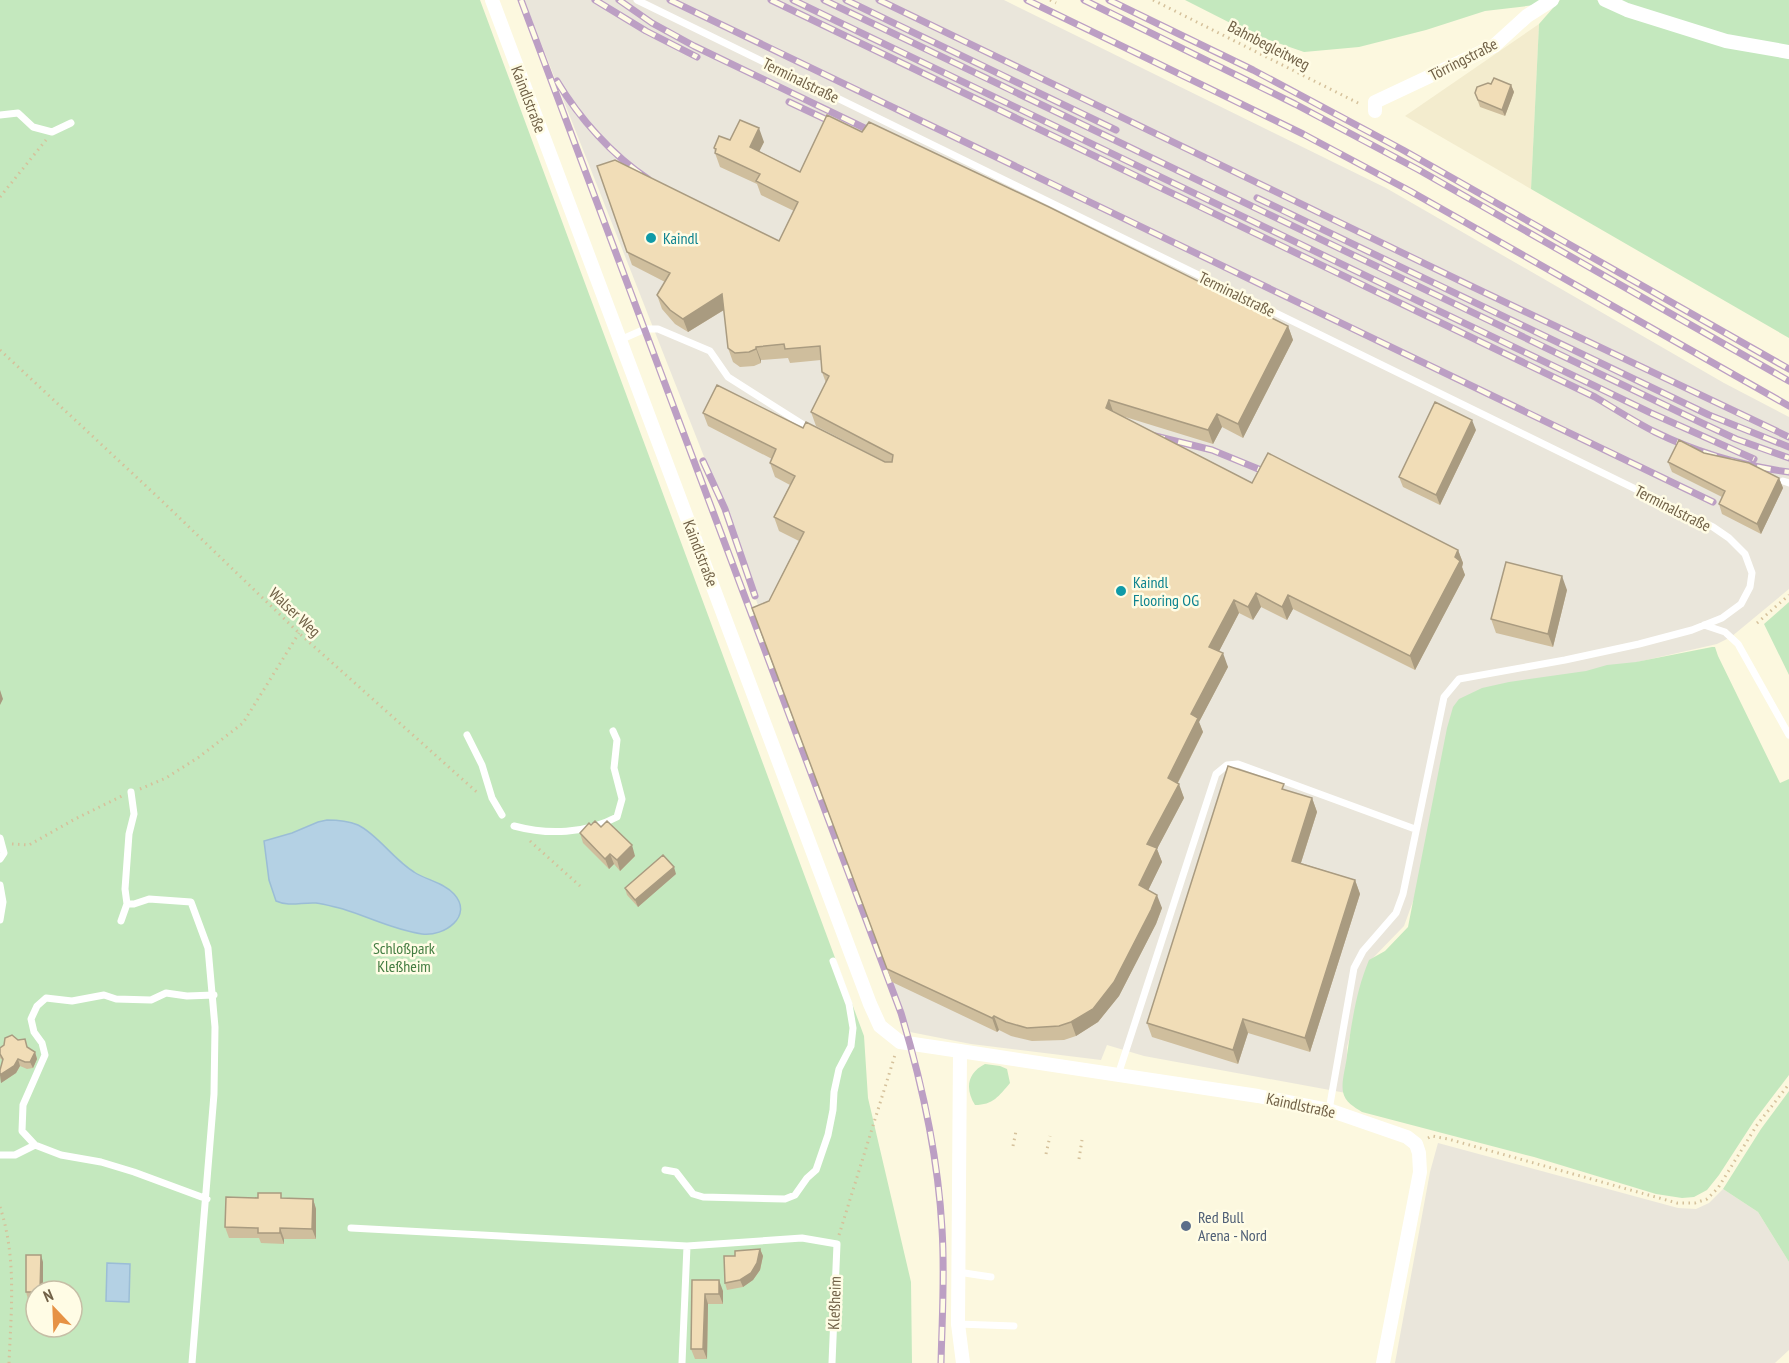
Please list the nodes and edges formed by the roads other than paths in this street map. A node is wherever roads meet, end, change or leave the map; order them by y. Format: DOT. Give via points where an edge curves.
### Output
graph roads {
  1 [pos="492,0"];
  2 [pos="637,0"];
  3 [pos="1552,0"];
  4 [pos="1605,0"];
  5 [pos="1789,52"];
  6 [pos="1375,111"];
  7 [pos="0,116"];
  8 [pos="71,123"];
  9 [pos="620,340"];
  10 [pos="822,435"];
  11 [pos="1704,625"];
  12 [pos="613,731"];
  13 [pos="467,735"];
  14 [pos="1789,735"];
  15 [pos="131,792"];
  16 [pos="502,815"];
  17 [pos="514,826"];
  18 [pos="1415,829"];
  19 [pos="0,838"];
  20 [pos="0,860"];
  21 [pos="0,885"];
  22 [pos="127,904"];
  23 [pos="0,920"];
  24 [pos="121,921"];
  25 [pos="833,961"];
  26 [pos="214,995"];
  27 [pos="960,1051"];
  28 [pos="1118,1075"];
  29 [pos="1329,1110"];
  30 [pos="35,1145"];
  31 [pos="0,1155"];
  32 [pos="665,1170"];
  33 [pos="207,1199"];
  34 [pos="351,1228"];
  35 [pos="687,1246"];
  36 [pos="958,1272"];
  37 [pos="991,1277"];
  38 [pos="958,1324"];
  39 [pos="1014,1326"];
  40 [pos="192,1363"];
  41 [pos="682,1363"];
  42 [pos="831,1363"];
  43 [pos="963,1363"];
  44 [pos="1383,1363"];
  1 -- 9 [label="street, Kaindlstraße"];
  2 -- 11 [label="lane, Terminalstraße" via="1713,528 1745,554 1752,573 1741,604"];
  3 -- 6 [label="street, Törringstraße" via="1494,46 1375,102"];
  4 -- 5 [label="street" via="1726,41"];
  7 -- 8 [label="lane" via="18,113 33,127 52,132"];
  9 -- 10 [label="lane" via="658,329 710,351 728,377"];
  9 -- 27 [label="street, Kaindlstraße" via="880,1026 900,1042"];
  11 -- 14 [label="lane" via="1725,632 1738,644"];
  11 -- 18 [label="lane, Terminalstraße" via="1628,646 1459,679 1443,697"];
  12 -- 17 [label="lane" via="617,740 614,768 622,799 617,817 602,825 563,832"];
  13 -- 16 [label="lane"];
  15 -- 22 [label="lane" via="134,814 129,834"];
  18 -- 28 [label="lane" via="1238,764 1227,765 1216,774"];
  18 -- 29 [label="lane, Terminalstraße" via="1396,913 1363,951 1354,968"];
  19 -- 20 [label="lane" via="4,853"];
  21 -- 23 [label="lane"];
  22 -- 24 [label="lane"];
  22 -- 26 [label="lane" via="149,899 191,902 208,948"];
  25 -- 32 [label="lane" via="853,1028 851,1046 839,1069 828,1135 816,1170 795,1196 784,1199 703,1197 693,1194 676,1172"];
  26 -- 30 [label="lane" via="166,993 151,1000 104,995 72,1001 46,998 31,1019 45,1055 23,1105 22,1131"];
  26 -- 33 [label="lane" via="214,1094"];
  27 -- 28 [label="street, Kaindlstraße"];
  27 -- 36 [label="street"];
  28 -- 29 [label="street, Kaindlstraße"];
  29 -- 44 [label="street, Kaindlstraße" via="1398,1132 1416,1144 1419,1153 1420,1172"];
  30 -- 31 [label="lane" via="15,1155"];
  30 -- 33 [label="lane" via="134,1172"];
  33 -- 40 [label="lane"];
  34 -- 35 [label="lane"];
  35 -- 41 [label="lane"];
  35 -- 42 [label="lane, Kleßheim" via="802,1238 837,1244"];
  36 -- 37 [label="lane"];
  36 -- 38 [label="street"];
  38 -- 39 [label="lane"];
  38 -- 43 [label="street"];
}
